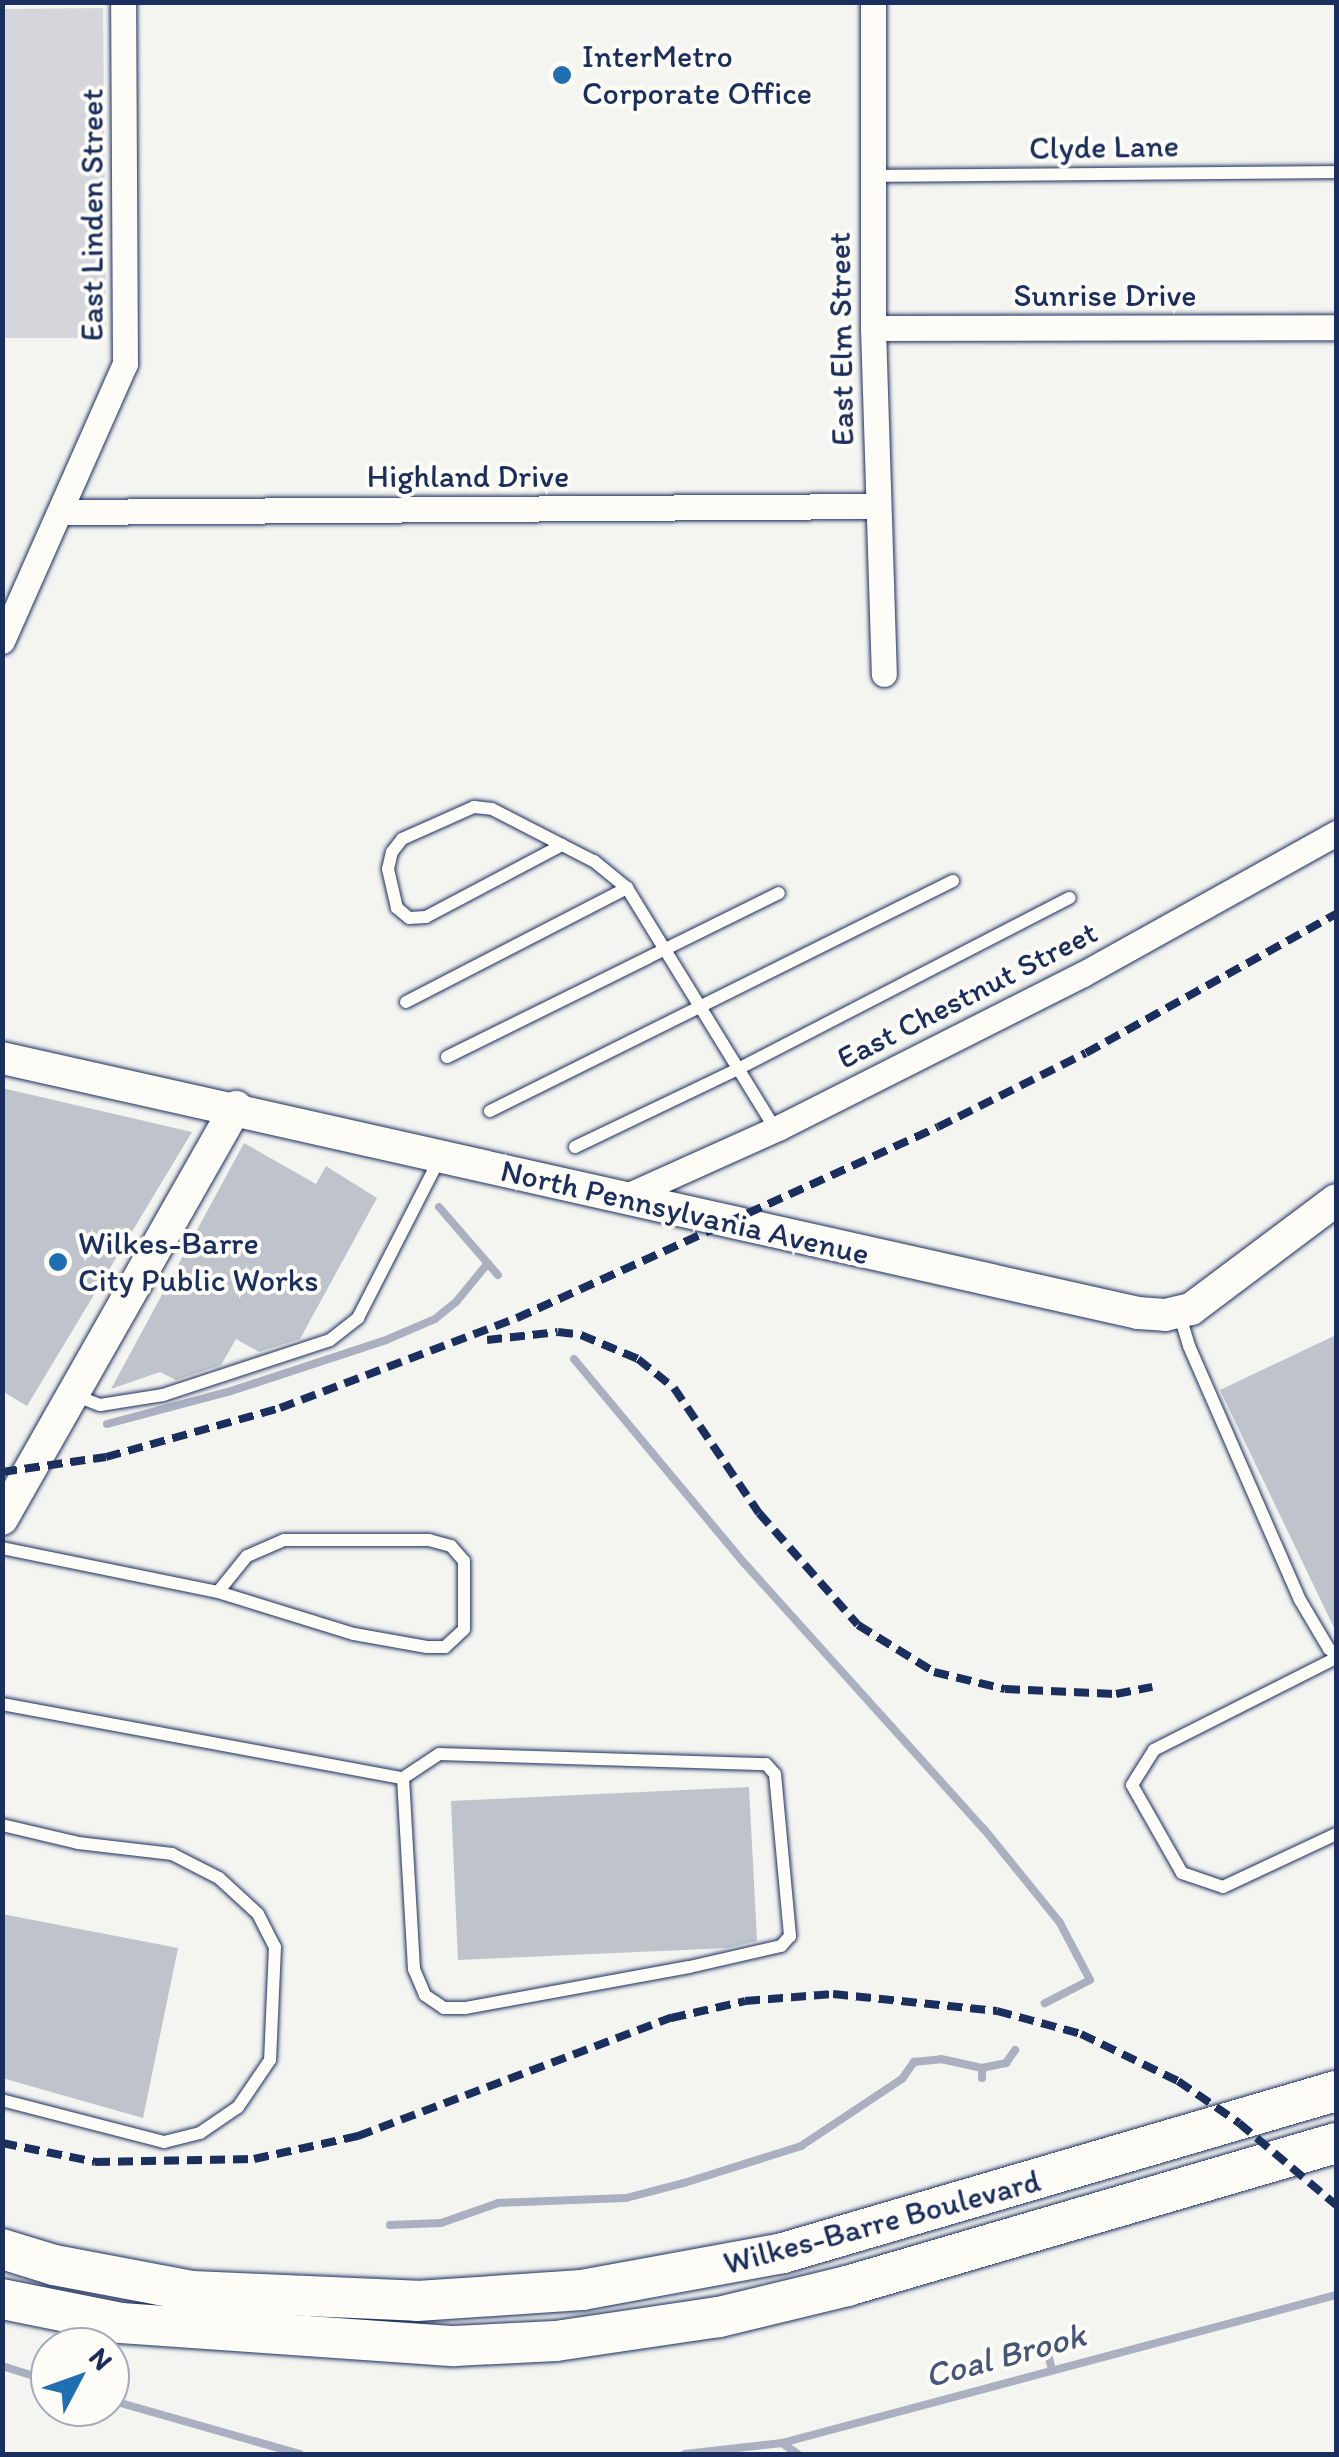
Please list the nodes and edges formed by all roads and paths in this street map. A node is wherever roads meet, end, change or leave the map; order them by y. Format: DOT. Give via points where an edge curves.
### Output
graph roads {
  1 [pos="124,2"];
  2 [pos="873,2"];
  3 [pos="1336,172"];
  4 [pos="872,176"];
  5 [pos="1336,327"];
  6 [pos="873,328"];
  7 [pos="876,506"];
  8 [pos="61,512"];
  9 [pos="2,642"];
  10 [pos="884,674"];
  11 [pos="1336,833"];
  12 [pos="562,844"];
  13 [pos="953,881"];
  14 [pos="627,888"];
  15 [pos="779,893"];
  16 [pos="1070,898"];
  17 [pos="664,948"];
  18 [pos="406,1002"];
  19 [pos="700,1008"];
  20 [pos="447,1056"];
  21 [pos="2,1058"];
  22 [pos="738,1070"];
  23 [pos="236,1107"];
  24 [pos="490,1112"];
  25 [pos="775,1129"];
  26 [pos="574,1148"];
  27 [pos="441,1156"];
  28 [pos="619,1199"];
  29 [pos="1336,1200"];
  30 [pos="1178,1312"];
  31 [pos="72,1394"];
  32 [pos="2,1519"];
  33 [pos="2,1548"];
  34 [pos="218,1592"];
  35 [pos="1336,1656"];
  36 [pos="2,1704"];
  37 [pos="403,1778"];
  38 [pos="2,1825"];
  39 [pos="1336,1834"];
  40 [pos="1336,2092"];
  41 [pos="2,2100"];
  42 [pos="1336,2143"];
  43 [pos="2,2250"];
  44 [pos="2,2298"];
  1 -- 8 [label="street, East Linden Street" via="125,364"];
  2 -- 4 [label="street, East Elm Street"];
  3 -- 4 [label="lane, Clyde Lane"];
  4 -- 6 [label="street, East Elm Street"];
  5 -- 6 [label="street, Sunrise Drive"];
  6 -- 7 [label="street, East Elm Street"];
  7 -- 8 [label="street, Highland Drive"];
  7 -- 10 [label="street, East Elm Street"];
  8 -- 9 [label="street, East Linden Street"];
  11 -- 25 [label="street, East Chestnut Street" via="1083,974"];
  12 -- 12 [label="lane" via="492,809 474,807 402,839 392,852 388,869 397,908 409,918 426,918"];
  12 -- 14 [label="lane"];
  13 -- 19 [label="lane"];
  14 -- 17 [label="lane"];
  14 -- 18 [label="lane"];
  15 -- 17 [label="lane"];
  16 -- 22 [label="lane"];
  17 -- 19 [label="lane"];
  17 -- 20 [label="lane"];
  19 -- 22 [label="lane"];
  19 -- 24 [label="lane"];
  21 -- 23 [label="street, North Pennsylvania Avenue"];
  22 -- 25 [label="lane"];
  22 -- 26 [label="lane"];
  23 -- 27 [label="street, North Pennsylvania Avenue"];
  23 -- 31 [label="street"];
  25 -- 28 [label="street, East Chestnut Street"];
  27 -- 28 [label="street, North Pennsylvania Avenue"];
  27 -- 31 [label="lane" via="358,1318 330,1340 163,1395 100,1406"];
  28 -- 30 [label="street, North Pennsylvania Avenue" via="1138,1313"];
  29 -- 30 [label="street" via="1191,1309"];
  30 -- 35 [label="lane" via="1300,1600"];
  31 -- 32 [label="street"];
  33 -- 34 [label="lane"];
  34 -- 34 [label="lane" via="354,1634 427,1647 444,1647 464,1630 464,1561 451,1546 429,1540 284,1540 247,1556"];
  35 -- 39 [label="lane" via="1154,1750 1132,1785 1182,1873 1224,1887"];
  36 -- 37 [label="lane"];
  37 -- 37 [label="lane" via="439,1754 766,1764 775,1774 790,1936 782,1946 689,1967 444,2008 425,1995 414,1970"];
  38 -- 41 [label="lane" via="172,1854 219,1878 258,1914 275,1947 270,2060 238,2107 200,2133 164,2142"];
  40 -- 43 [label="main road, Wilkes-Barre Boulevard" via="783,2254 582,2290 417,2302 192,2291"];
  42 -- 44 [label="main road, Wilkes-Barre Boulevard" via="848,2286 718,2317 556,2341 454,2346 140,2325"];
}
